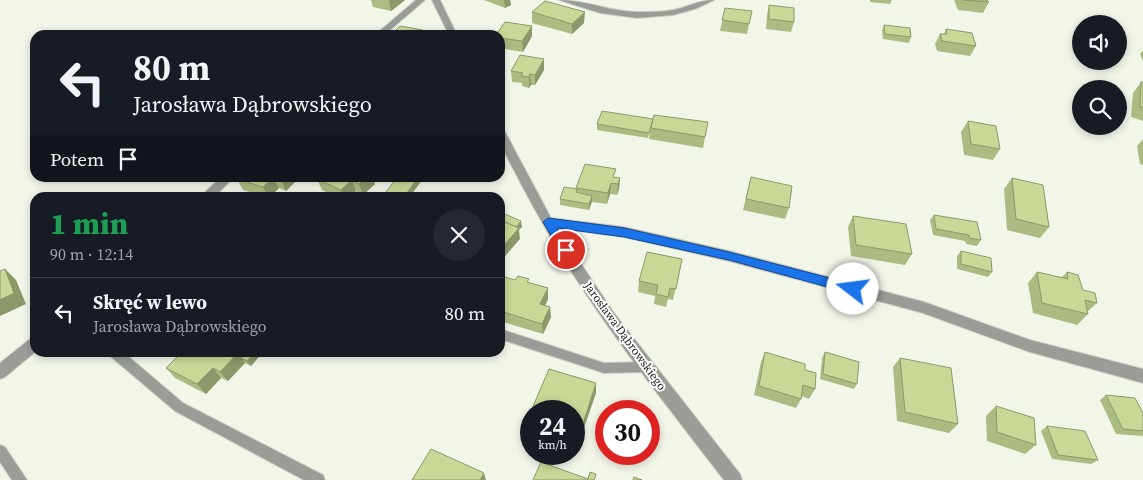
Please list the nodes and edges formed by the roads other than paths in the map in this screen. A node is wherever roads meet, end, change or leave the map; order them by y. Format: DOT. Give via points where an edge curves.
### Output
graph roads {
  1 [pos="421,0"];
  2 [pos="436,0"];
  3 [pos="563,0"];
  4 [pos="710,0"];
  5 [pos="385,30"];
  6 [pos="451,30"];
  7 [pos="505,141"];
  8 [pos="223,182"];
  9 [pos="214,192"];
  10 [pos="548,222"];
  11 [pos="505,336"];
  12 [pos="30,347"];
  13 [pos="120,357"];
  14 [pos="647,367"];
  15 [pos="0,372"];
  16 [pos="1143,376"];
  17 [pos="0,451"];
  18 [pos="20,480"];
  19 [pos="318,480"];
  20 [pos="734,480"];
  1 -- 5 [label="street"];
  2 -- 6 [label="street"];
  3 -- 4 [label="street" via="594,10 650,16 698,6"];
  7 -- 10 [label="street, Jarosława Dąbrowskiego"];
  8 -- 9 [label="street"];
  10 -- 14 [label="street, Jarosława Dąbrowskiego" via="592,293"];
  10 -- 16 [label="street" via="624,232 729,256 924,308 1030,346"];
  11 -- 14 [label="lane" via="604,368"];
  12 -- 15 [label="street"];
  13 -- 19 [label="lane" via="179,407"];
  14 -- 20 [label="street, Jarosława Dąbrowskiego"];
  17 -- 18 [label="lane"];
}
